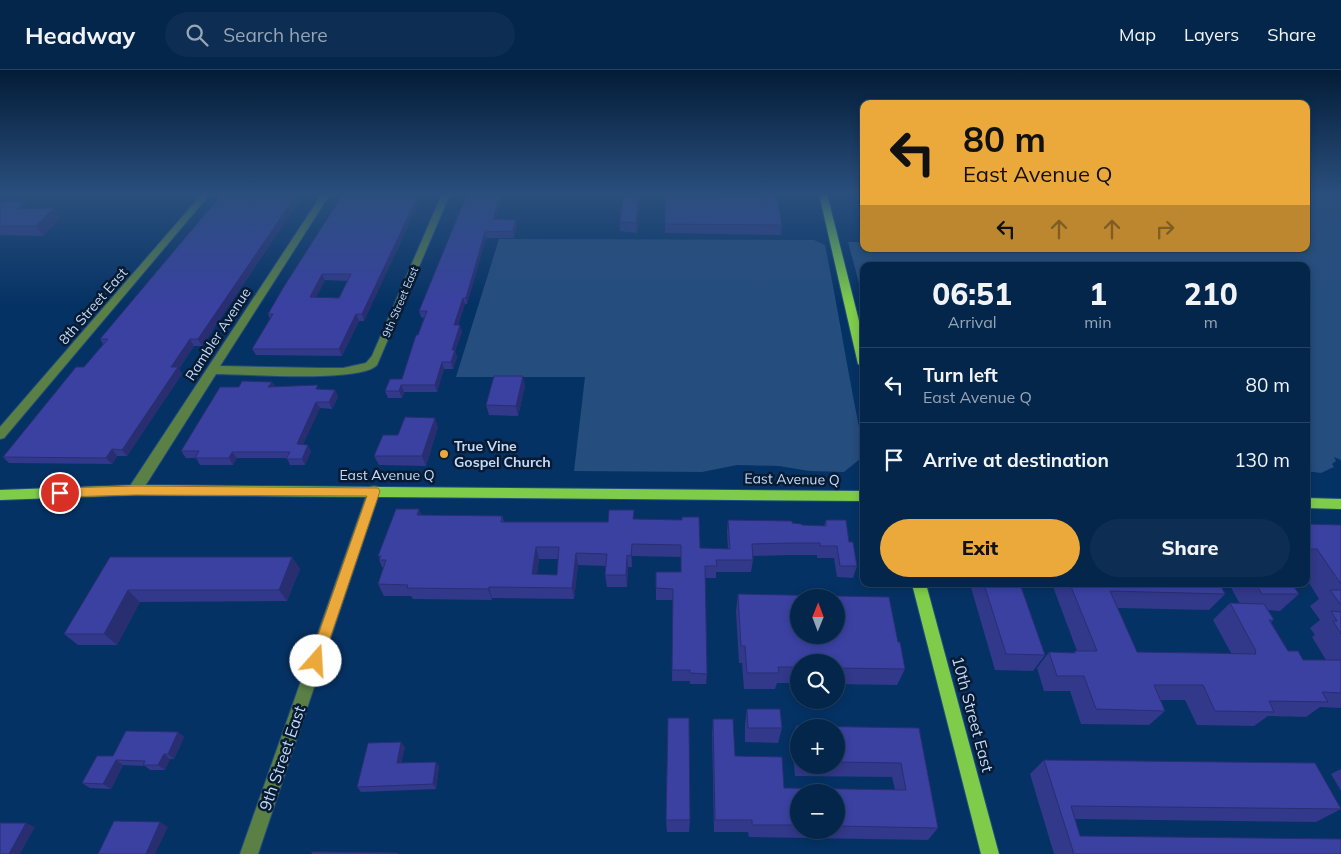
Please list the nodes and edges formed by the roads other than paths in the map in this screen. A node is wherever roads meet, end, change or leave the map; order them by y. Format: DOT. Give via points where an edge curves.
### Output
graph roads {
  1 [pos="175,231"];
  2 [pos="303,231"];
  3 [pos="430,231"];
  4 [pos="832,231"];
  5 [pos="860,347"];
  6 [pos="213,370"];
  7 [pos="0,435"];
  8 [pos="135,490"];
  9 [pos="374,491"];
  10 [pos="0,495"];
  11 [pos="860,496"];
  12 [pos="1310,503"];
  13 [pos="1341,504"];
  14 [pos="921,587"];
  15 [pos="249,854"];
  16 [pos="990,854"];
  1 -- 7 [label="street, 8th Street East"];
  2 -- 6 [label="street, Rambler Avenue"];
  3 -- 6 [label="street, 9th Street East" via="370,366 354,371"];
  4 -- 5 [label="main road"];
  6 -- 8 [label="street, Rambler Avenue"];
  8 -- 9 [label="main road, East Avenue Q"];
  8 -- 10 [label="main road, East Avenue Q"];
  9 -- 11 [label="main road, East Avenue Q"];
  9 -- 15 [label="street, 9th Street East"];
  12 -- 13 [label="main road"];
  14 -- 16 [label="main road, 10th Street East"];
}
